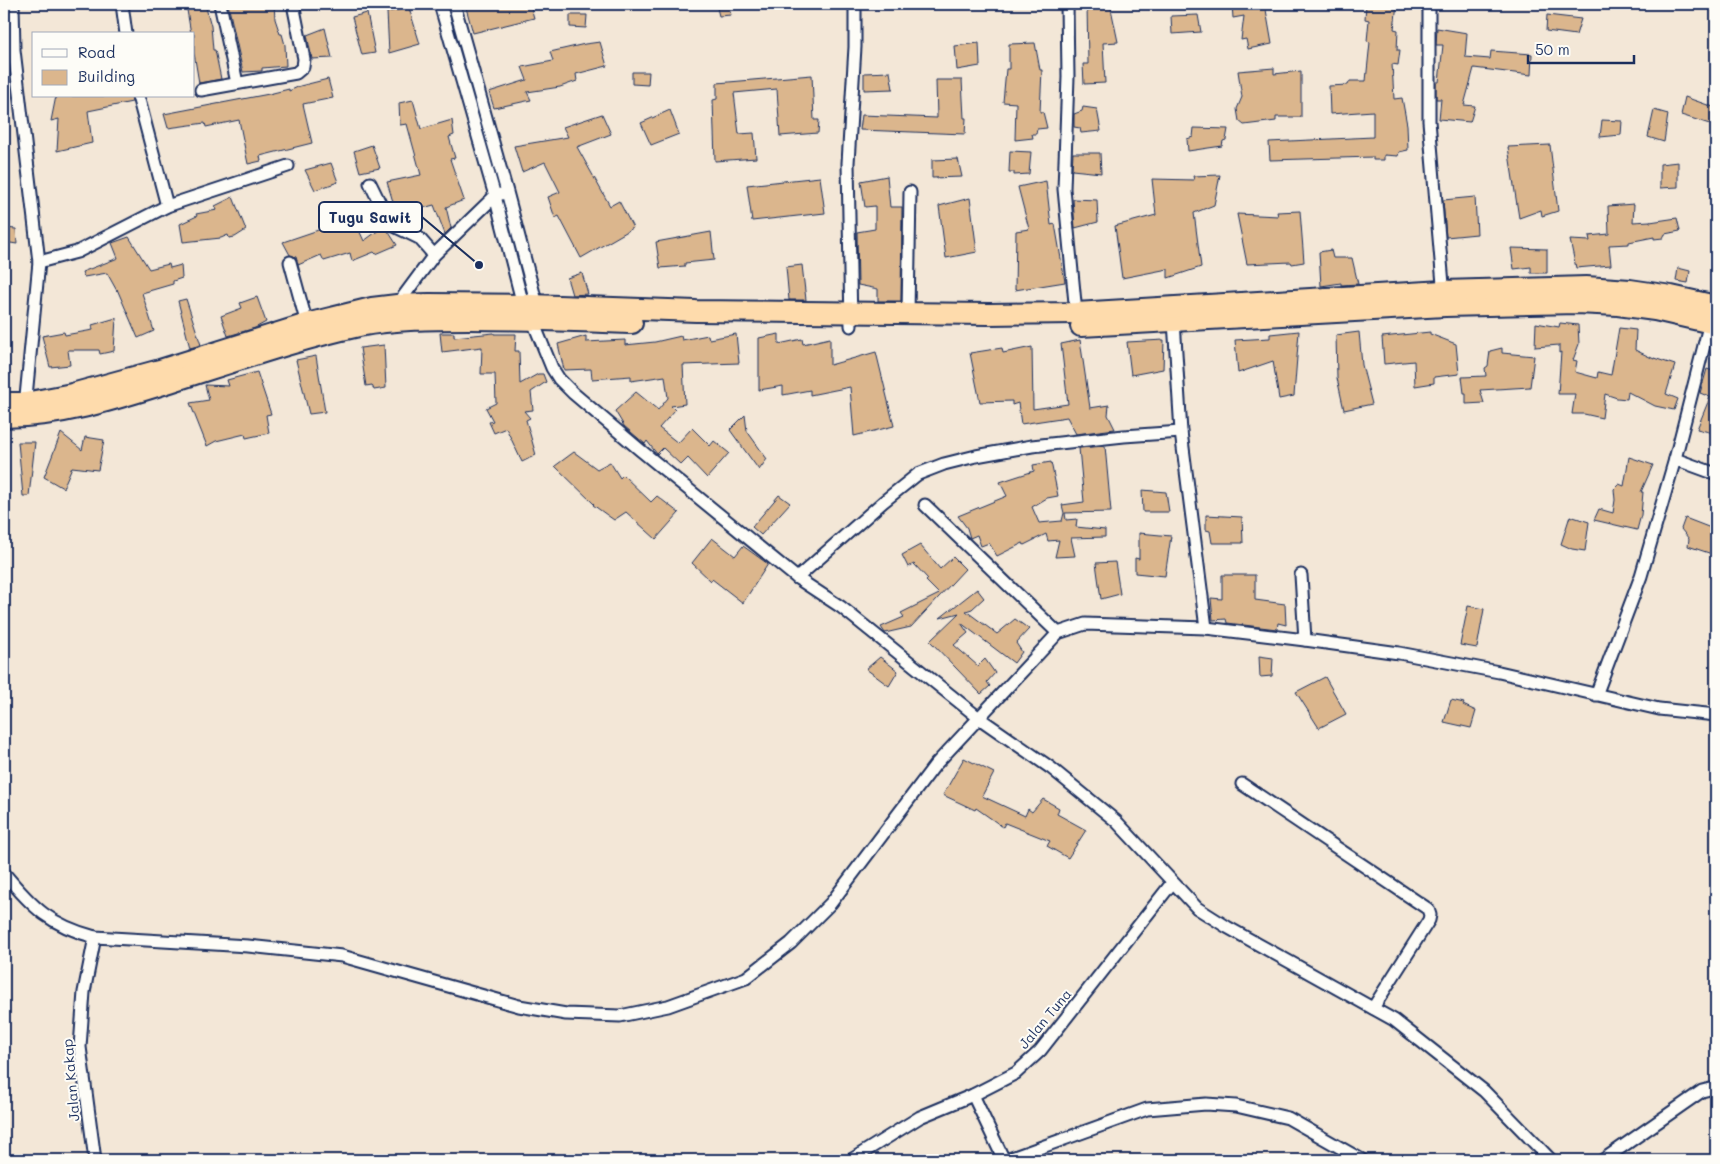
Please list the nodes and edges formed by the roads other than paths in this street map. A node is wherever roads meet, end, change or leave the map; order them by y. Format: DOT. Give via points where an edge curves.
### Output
graph roads {
  1 [pos="13,4"];
  2 [pos="122,4"];
  3 [pos="220,4"];
  4 [pos="294,4"];
  5 [pos="440,4"];
  6 [pos="454,4"];
  7 [pos="855,4"];
  8 [pos="1067,4"];
  9 [pos="1429,4"];
  10 [pos="126,32"];
  11 [pos="237,83"];
  12 [pos="201,90"];
  13 [pos="139,98"];
  14 [pos="288,166"];
  15 [pos="370,184"];
  16 [pos="507,192"];
  17 [pos="910,192"];
  18 [pos="495,196"];
  19 [pos="167,206"];
  20 [pos="434,255"];
  21 [pos="39,262"];
  22 [pos="290,262"];
  23 [pos="1444,299"];
  24 [pos="397,305"];
  25 [pos="531,310"];
  26 [pos="1715,311"];
  27 [pos="1076,313"];
  28 [pos="908,314"];
  29 [pos="851,319"];
  30 [pos="1174,320"];
  31 [pos="307,324"];
  32 [pos="4,403"];
  33 [pos="25,410"];
  34 [pos="4,416"];
  35 [pos="1181,432"];
  36 [pos="1675,460"];
  37 [pos="1716,474"];
  38 [pos="925,505"];
  39 [pos="1301,575"];
  40 [pos="797,578"];
  41 [pos="1206,628"];
  42 [pos="1058,633"];
  43 [pos="1305,640"];
  44 [pos="1596,695"];
  45 [pos="1716,715"];
  46 [pos="979,718"];
  47 [pos="1242,784"];
  48 [pos="4,873"];
  49 [pos="1172,883"];
  50 [pos="95,937"];
  51 [pos="1373,1008"];
  52 [pos="1716,1090"];
  53 [pos="973,1095"];
  54 [pos="95,1160"];
  55 [pos="851,1160"];
  56 [pos="1005,1160"];
  57 [pos="1362,1160"];
  58 [pos="1551,1160"];
  59 [pos="1603,1160"];
  1 -- 21 [label="street" via="14,50"];
  2 -- 10 [label="street"];
  3 -- 11 [label="street"];
  4 -- 11 [label="street" via="303,67 296,73"];
  5 -- 18 [label="street"];
  6 -- 16 [label="street"];
  7 -- 29 [label="street" via="848,163"];
  8 -- 27 [label="street" via="1064,189"];
  9 -- 23 [label="street" via="1429,121"];
  11 -- 12 [label="street"];
  13 -- 19 [label="street"];
  14 -- 19 [label="street"];
  15 -- 20 [label="street" via="390,224 420,238"];
  16 -- 18 [label="street"];
  16 -- 25 [label="street"];
  17 -- 28 [label="street"];
  18 -- 20 [label="street"];
  18 -- 25 [label="street"];
  19 -- 21 [label="street" via="77,252"];
  20 -- 24 [label="street"];
  21 -- 33 [label="street"];
  22 -- 31 [label="street"];
  23 -- 26 [label="highway" via="1586,287 1671,296"];
  23 -- 27 [label="highway"];
  23 -- 30 [label="highway"];
  24 -- 25 [label="highway"];
  24 -- 31 [label="highway"];
  25 -- 29 [label="highway" via="640,310"];
  25 -- 33 [label="highway" via="361,326 303,340 105,402"];
  25 -- 40 [label="street" via="559,379"];
  26 -- 36 [label="street"];
  27 -- 28 [label="highway"];
  28 -- 29 [label="highway"];
  29 -- 30 [label="highway" via="1071,326"];
  30 -- 35 [label="street"];
  31 -- 33 [label="highway"];
  32 -- 33 [label="highway"];
  33 -- 34 [label="highway"];
  35 -- 40 [label="street" via="1032,446 944,464 918,474"];
  35 -- 41 [label="street"];
  36 -- 37 [label="street"];
  36 -- 44 [label="street" via="1641,576"];
  38 -- 42 [label="street"];
  39 -- 43 [label="street"];
  40 -- 46 [label="street" via="841,607"];
  41 -- 42 [label="street" via="1085,624"];
  41 -- 43 [label="street"];
  42 -- 46 [label="street"];
  43 -- 44 [label="street" via="1399,653"];
  44 -- 45 [label="street" via="1658,709"];
  46 -- 49 [label="street" via="1051,768 1116,821"];
  46 -- 50 [label="street" via="934,765 830,903 791,943 746,978 668,1006 620,1016 566,1014 519,1006 342,956 248,946"];
  47 -- 51 [label="street" via="1428,909 1429,920"];
  48 -- 50 [label="street" via="32,906 52,921"];
  49 -- 51 [label="street" via="1197,908 1227,927"];
  49 -- 53 [label="street, Jalan Tuna" via="1040,1051 1016,1073"];
  50 -- 54 [label="street, Jalan Kakap" via="84,992 80,1046"];
  51 -- 58 [label="street" via="1394,1020 1484,1091"];
  52 -- 59 [label="street" via="1702,1091"];
  53 -- 55 [label="street, Jalan Tuna" via="920,1116"];
  53 -- 56 [label="street"];
  56 -- 57 [label="street" via="1147,1109 1206,1104 1236,1106 1288,1118"];
}
